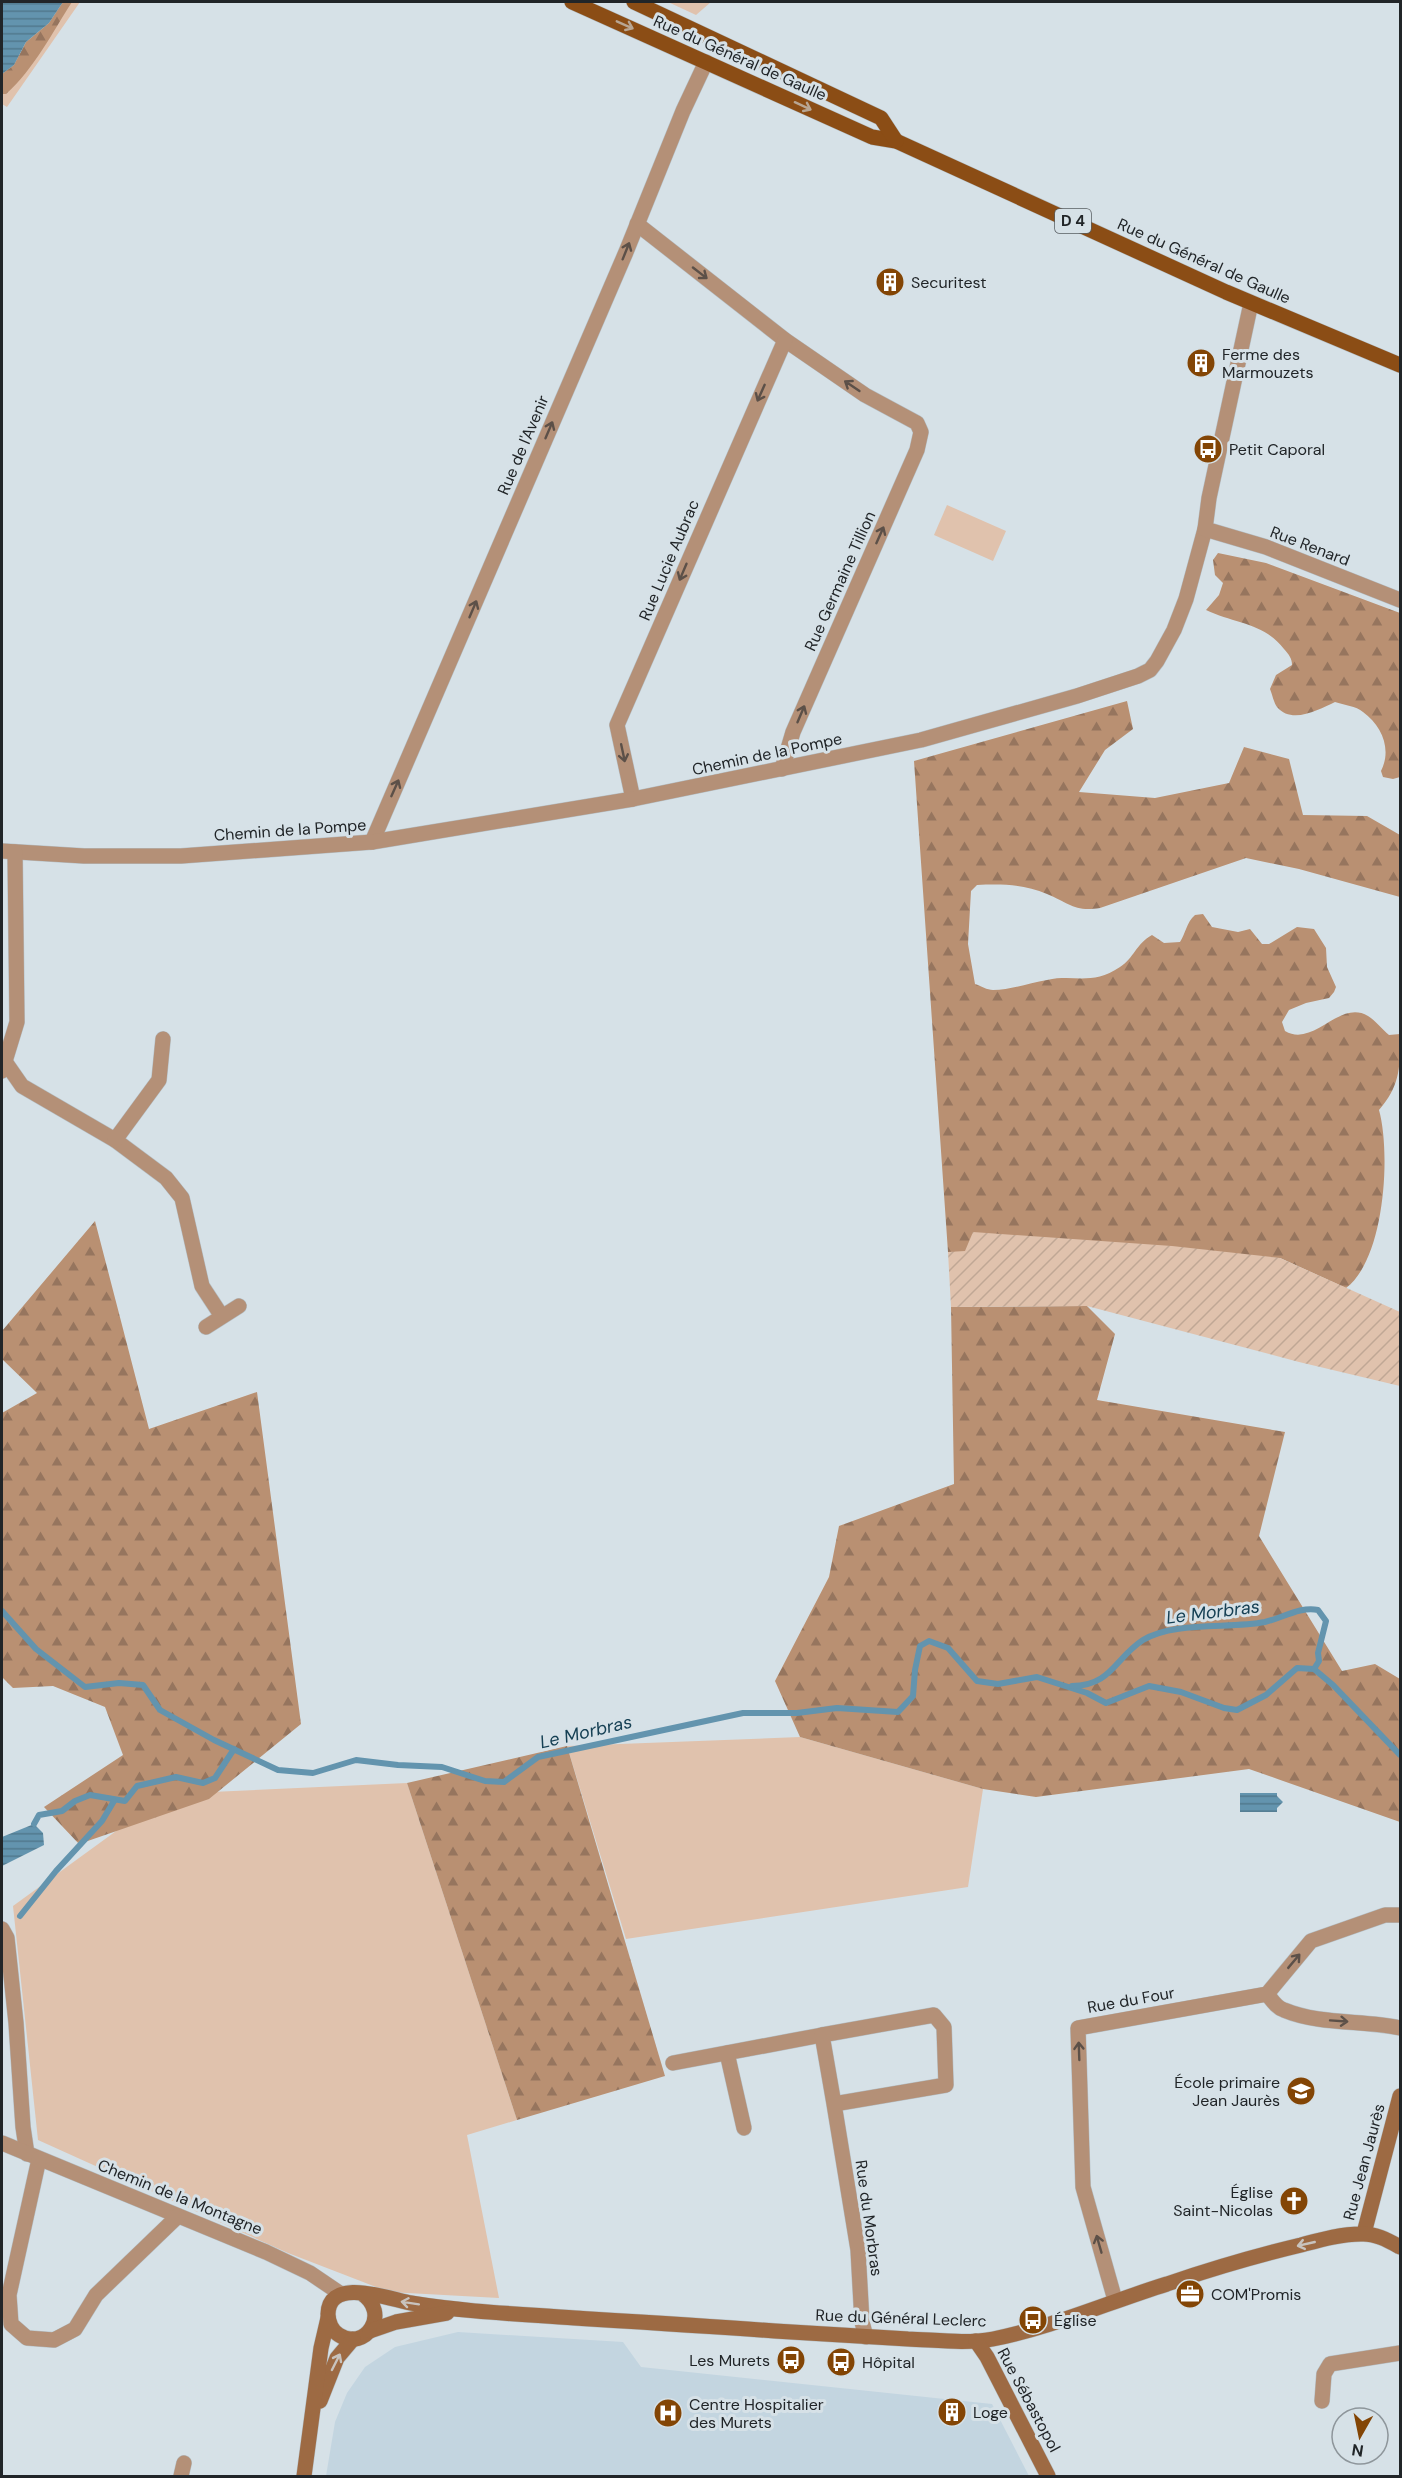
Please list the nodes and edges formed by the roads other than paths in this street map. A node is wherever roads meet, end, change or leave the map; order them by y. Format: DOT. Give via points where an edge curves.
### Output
graph roads {
  1 [pos="572,2"];
  2 [pos="634,2"];
  3 [pos="706,62"];
  4 [pos="896,141"];
  5 [pos="637,224"];
  6 [pos="1251,303"];
  7 [pos="785,339"];
  8 [pos="1401,365"];
  9 [pos="1205,529"];
  10 [pos="1401,600"];
  11 [pos="782,769"];
  12 [pos="633,799"];
  13 [pos="372,842"];
  14 [pos="8,851"];
  15 [pos="163,1039"];
  16 [pos="3,1066"];
  17 [pos="115,1140"];
  18 [pos="239,1306"];
  19 [pos="221,1315"];
  20 [pos="206,1327"];
  21 [pos="1401,1915"];
  22 [pos="2,1929"];
  23 [pos="1267,1994"];
  24 [pos="1401,2028"];
  25 [pos="822,2035"];
  26 [pos="727,2053"];
  27 [pos="674,2063"];
  28 [pos="1401,2096"];
  29 [pos="834,2104"];
  30 [pos="744,2127"];
  31 [pos="2,2143"];
  32 [pos="33,2156"];
  33 [pos="178,2216"];
  34 [pos="1364,2233"];
  35 [pos="1401,2247"];
  36 [pos="361,2293"];
  37 [pos="340,2294"];
  38 [pos="1115,2300"];
  39 [pos="459,2310"];
  40 [pos="328,2318"];
  41 [pos="370,2331"];
  42 [pos="866,2337"];
  43 [pos="353,2339"];
  44 [pos="976,2341"];
  45 [pos="1401,2353"];
  46 [pos="1322,2401"];
  47 [pos="311,2427"];
  48 [pos="304,2476"];
  49 [pos="1048,2476"];
  1 -- 3 [label="main road, Rue du Général de Gaulle / D 4, one-way"];
  2 -- 4 [label="main road, Rue du Général de Gaulle / D 4" via="881,118"];
  3 -- 4 [label="main road, Rue du Général de Gaulle / D 4, one-way" via="872,137"];
  3 -- 5 [label="street, Rue de l'Avenir"];
  4 -- 6 [label="main road, Rue du Général de Gaulle / D 4"];
  5 -- 7 [label="street, one-way"];
  13 -- 5 [label="street, Rue de l'Avenir, one-way"];
  6 -- 8 [label="main road, Rue du Général de Gaulle / D 4"];
  6 -- 9 [label="street, Chemin de la Pompe"];
  11 -- 7 [label="street, Rue Germaine Tillion, one-way" via="806,702 917,450 921,432 917,423 865,395"];
  7 -- 12 [label="street, Rue Lucie Aubrac, one-way" via="617,725"];
  9 -- 10 [label="street, Rue Renard" via="1266,547"];
  9 -- 11 [label="street, Chemin de la Pompe" via="1191,585 1174,630 1157,661 1138,676 921,740"];
  11 -- 12 [label="street, Chemin de la Pompe"];
  12 -- 13 [label="street, Chemin de la Pompe"];
  13 -- 14 [label="street, Chemin de la Pompe" via="181,856"];
  14 -- 16 [label="street" via="17,1022"];
  15 -- 17 [label="street" via="159,1080"];
  16 -- 17 [label="street" via="22,1086"];
  17 -- 19 [label="street" via="166,1178 182,1198 202,1286"];
  18 -- 19 [label="street"];
  19 -- 20 [label="street"];
  23 -- 21 [label="street, one-way" via="1311,1941 1385,1915"];
  22 -- 32 [label="street" via="7,1938 23,2127"];
  23 -- 24 [label="street, one-way" via="1282,2010 1324,2020"];
  38 -- 23 [label="street, Rue du Four, one-way" via="1083,2187 1078,2028"];
  25 -- 26 [label="street"];
  25 -- 29 [label="street, Rue du Morbras"];
  25 -- 29 [label="street" via="934,2015 944,2026 946,2085"];
  26 -- 27 [label="street"];
  26 -- 30 [label="street"];
  28 -- 34 [label="main road, Rue Jean Jaurès"];
  29 -- 42 [label="street, Rue du Morbras" via="858,2250"];
  31 -- 32 [label="street, Chemin de la Montagne"];
  32 -- 33 [label="street, Chemin de la Montagne"];
  32 -- 33 [label="street" via="9,2295 11,2324 27,2338 54,2340 75,2330 96,2295"];
  33 -- 37 [label="street, Chemin de la Montagne" via="310,2272"];
  34 -- 35 [label="main road, Rue Jean Jaurès"];
  34 -- 38 [label="main road, Rue du Général Leclerc, one-way" via="1247,2258"];
  36 -- 37 [label="main road"];
  39 -- 36 [label="main road, Rue du Général Leclerc, one-way"];
  36 -- 41 [label="main road" via="375,2309"];
  37 -- 40 [label="main road" via="331,2304"];
  38 -- 44 [label="main road, Rue du Général Leclerc" via="1079,2316"];
  39 -- 41 [label="main road, Rue du Général Leclerc"];
  39 -- 42 [label="main road, Rue du Général Leclerc"];
  40 -- 43 [label="main road" via="334,2331"];
  40 -- 47 [label="main road"];
  41 -- 43 [label="main road"];
  42 -- 44 [label="main road, Rue du Général Leclerc"];
  47 -- 43 [label="main road, one-way" via="337,2358"];
  44 -- 49 [label="main road, Rue Sébastopol"];
  45 -- 46 [label="street" via="1330,2364 1324,2374"];
  47 -- 48 [label="main road"];
}
